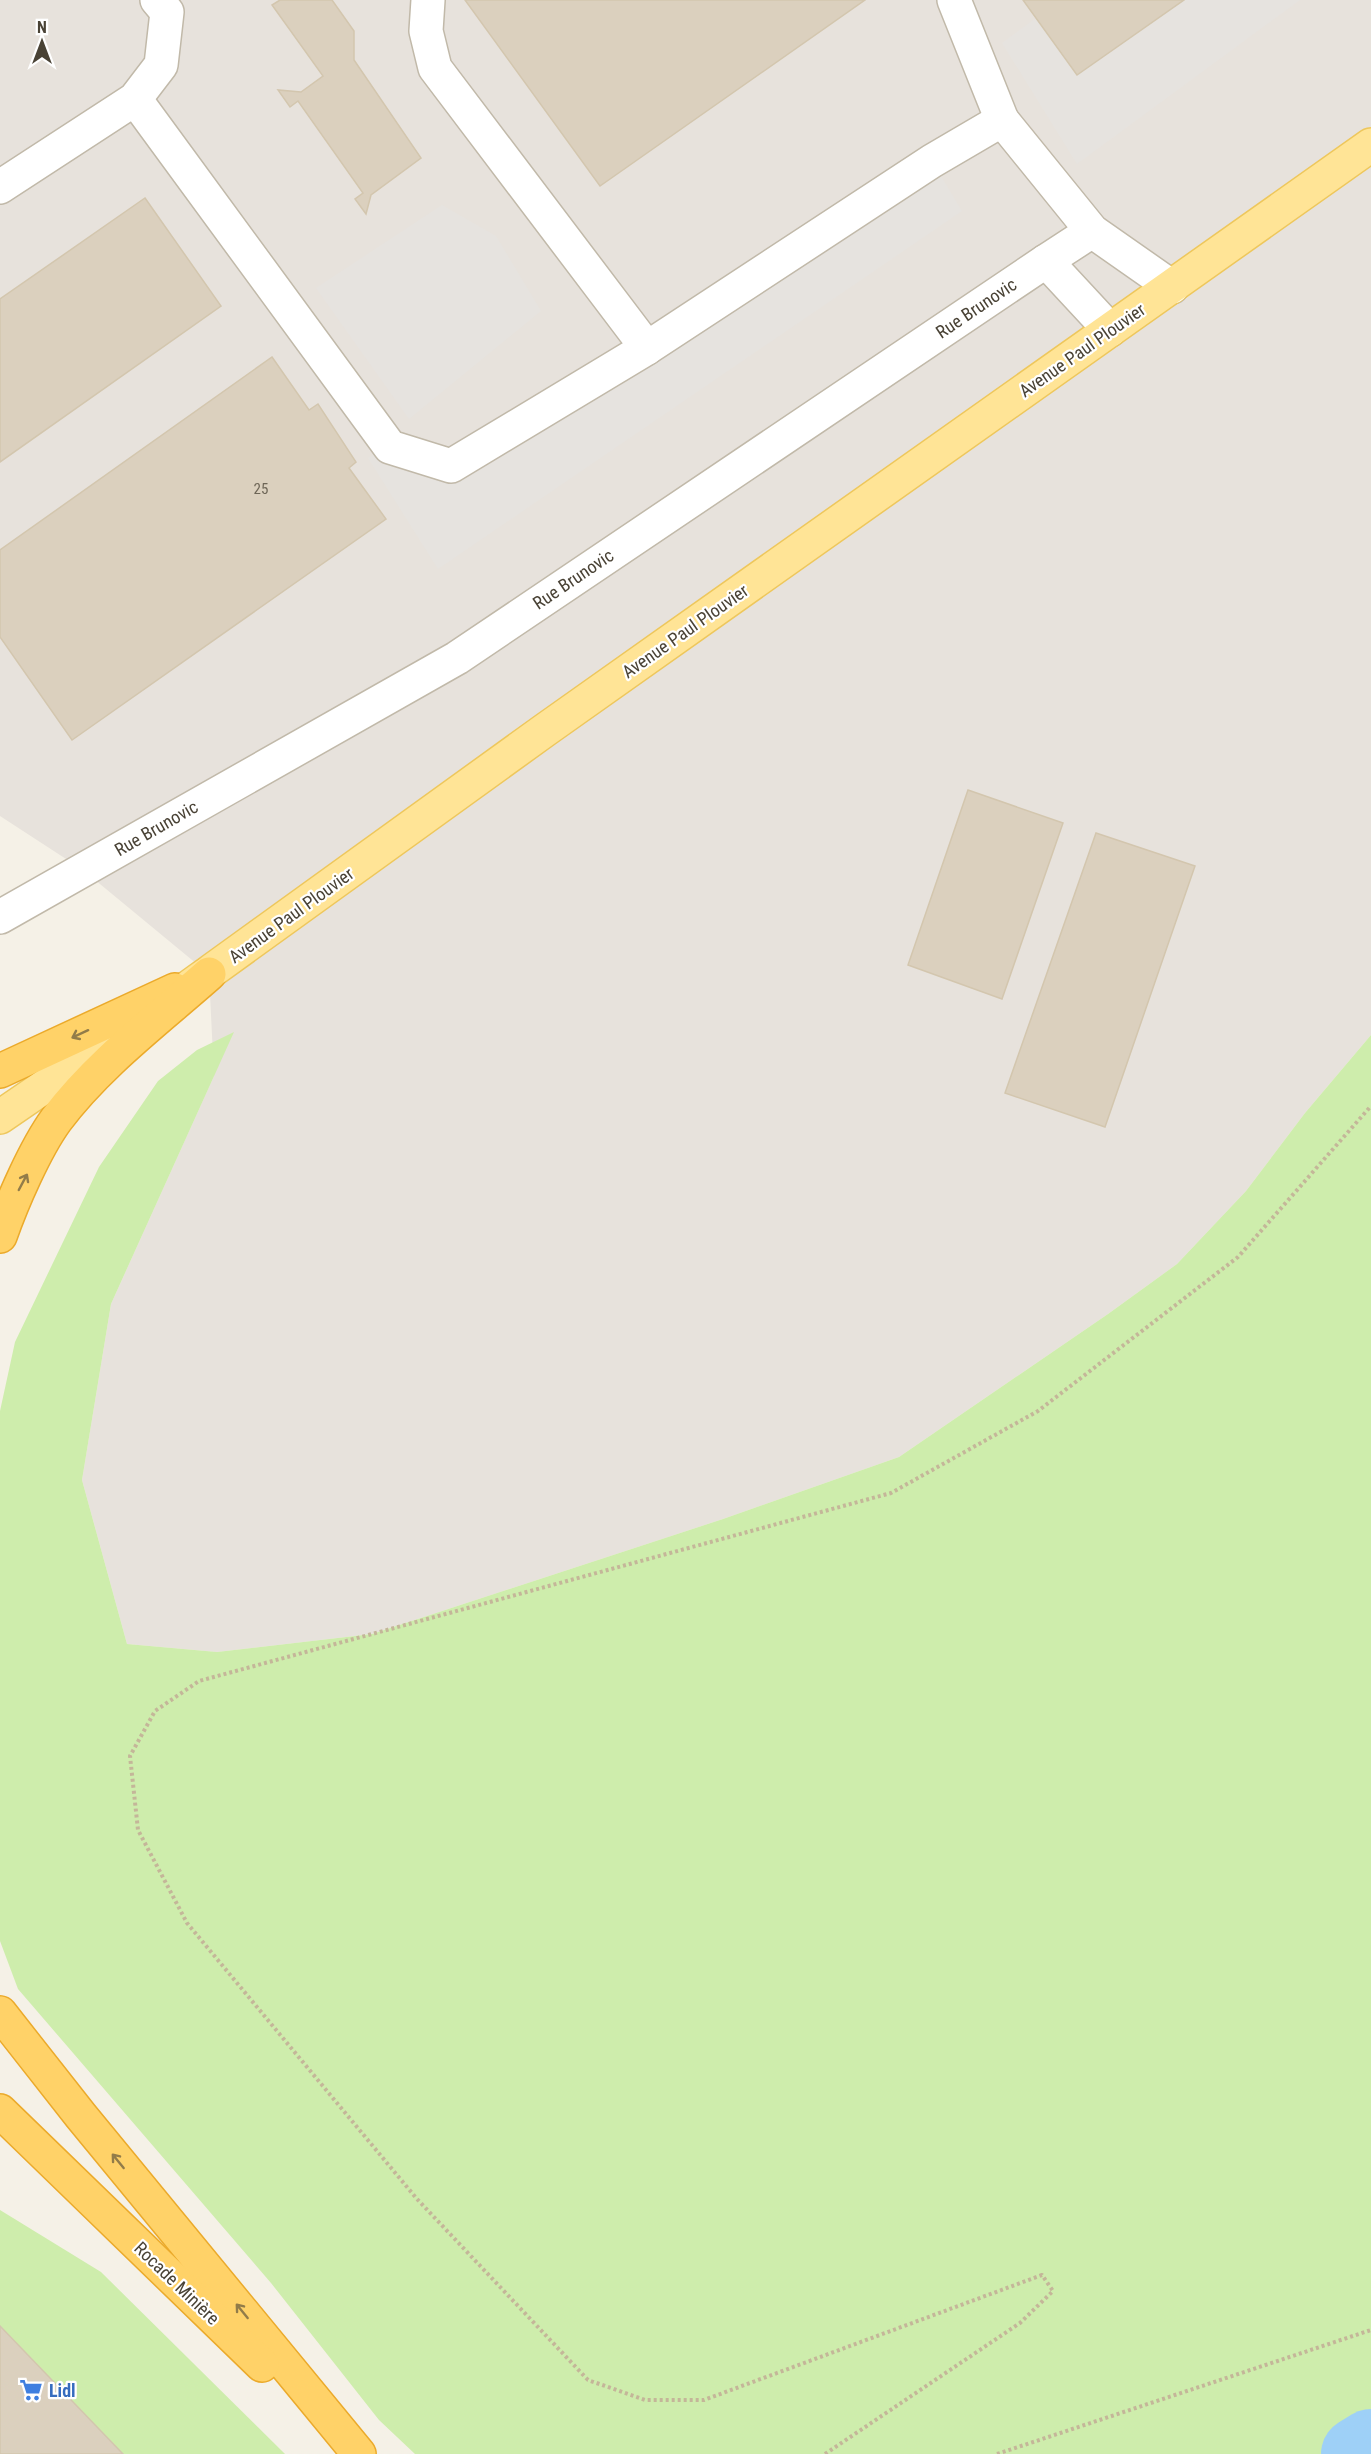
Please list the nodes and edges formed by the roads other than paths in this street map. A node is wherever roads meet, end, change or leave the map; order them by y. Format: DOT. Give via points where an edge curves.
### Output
graph roads {
  1 [pos="157,0"];
  2 [pos="428,0"];
  3 [pos="954,0"];
  4 [pos="135,99"];
  5 [pos="1002,120"];
  6 [pos="1371,145"];
  7 [pos="0,187"];
  8 [pos="1092,231"];
  9 [pos="1046,261"];
  10 [pos="1172,286"];
  11 [pos="1110,330"];
  12 [pos="647,348"];
  13 [pos="0,917"];
  14 [pos="209,974"];
  15 [pos="0,1071"];
  16 [pos="0,1117"];
  17 [pos="0,1236"];
  18 [pos="0,2013"];
  19 [pos="0,2111"];
  20 [pos="357,2454"];
  1 -- 4 [label="street" via="167,12 161,65"];
  2 -- 12 [label="street" via="426,31 435,68"];
  3 -- 5 [label="street"];
  4 -- 7 [label="street"];
  4 -- 12 [label="street" via="390,447 451,466"];
  5 -- 8 [label="street"];
  5 -- 12 [label="street" via="932,160"];
  6 -- 10 [label="main road, Avenue Paul Plouvier"];
  8 -- 9 [label="street, Rue Brunovic"];
  8 -- 10 [label="street"];
  9 -- 11 [label="street"];
  9 -- 13 [label="street, Rue Brunovic" via="457,657"];
  10 -- 11 [label="main road, Avenue Paul Plouvier"];
  11 -- 14 [label="main road, Avenue Paul Plouvier" via="545,730"];
  14 -- 15 [label="highway, one-way"];
  14 -- 16 [label="main road, Avenue Paul Plouvier"];
  17 -- 14 [label="highway, one-way" via="12,1203 55,1121 99,1071"];
  20 -- 18 [label="highway, one-way"];
  19 -- 20 [label="highway, Rocade Minière"];
}
